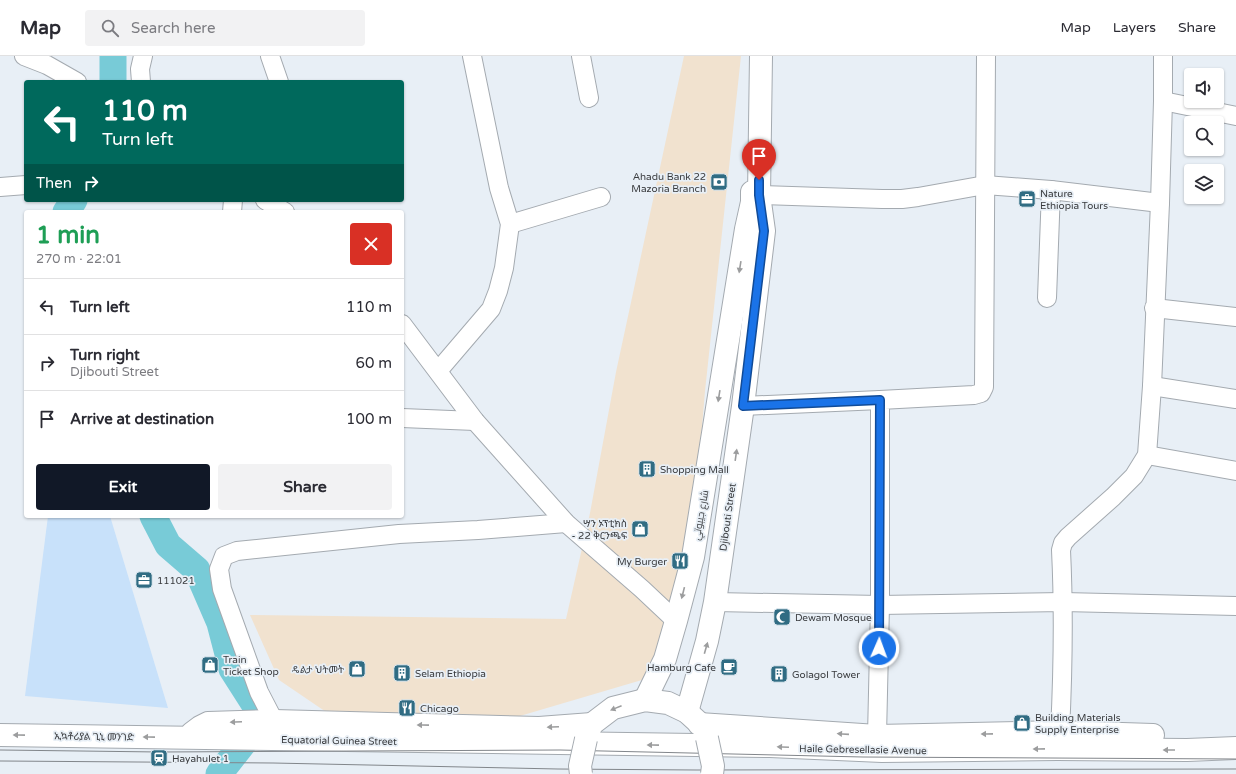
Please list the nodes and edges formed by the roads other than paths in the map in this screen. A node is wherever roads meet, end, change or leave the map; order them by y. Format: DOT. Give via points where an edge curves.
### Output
graph roads {
  1 [pos="24,56"];
  2 [pos="143,56"];
  3 [pos="270,56"];
  4 [pos="472,56"];
  5 [pos="581,56"];
  6 [pos="754,56"];
  7 [pos="761,56"];
  8 [pos="986,56"];
  9 [pos="1163,56"];
  10 [pos="73,80"];
  11 [pos="142,80"];
  12 [pos="278,80"];
  13 [pos="589,98"];
  14 [pos="1163,101"];
  15 [pos="1236,116"];
  16 [pos="24,185"];
  17 [pos="985,185"];
  18 [pos="0,187"];
  19 [pos="1051,190"];
  20 [pos="759,195"];
  21 [pos="601,197"];
  22 [pos="268,202"];
  23 [pos="1160,202"];
  24 [pos="282,210"];
  25 [pos="510,224"];
  26 [pos="1047,298"];
  27 [pos="1154,308"];
  28 [pos="1236,317"];
  29 [pos="404,327"];
  30 [pos="438,371"];
  31 [pos="1152,386"];
  32 [pos="1236,399"];
  33 [pos="880,400"];
  34 [pos="743,406"];
  35 [pos="404,418"];
  36 [pos="475,421"];
  37 [pos="1147,456"];
  38 [pos="1236,471"];
  39 [pos="566,523"];
  40 [pos="715,602"];
  41 [pos="1063,602"];
  42 [pos="880,605"];
  43 [pos="1236,606"];
  44 [pos="676,621"];
  45 [pos="645,700"];
  46 [pos="698,724"];
  47 [pos="268,727"];
  48 [pos="589,732"];
  49 [pos="1060,732"];
  50 [pos="0,735"];
  51 [pos="877,736"];
  52 [pos="1236,737"];
  53 [pos="188,738"];
  54 [pos="490,743"];
  55 [pos="1236,748"];
  56 [pos="581,774"];
  57 [pos="712,774"];
  1 -- 10 [label="street"];
  2 -- 11 [label="street" via="140,69"];
  3 -- 12 [label="street"];
  4 -- 25 [label="street" via="499,188"];
  5 -- 13 [label="street"];
  6 -- 44 [label="main road, شارع جيبوتي, one-way" via="752,202 692,557"];
  7 -- 20 [label="main road, Djibouti Street"];
  8 -- 17 [label="street"];
  9 -- 14 [label="street"];
  14 -- 15 [label="street"];
  14 -- 23 [label="street"];
  16 -- 18 [label="street"];
  17 -- 19 [label="street"];
  17 -- 20 [label="street" via="902,199"];
  17 -- 33 [label="street" via="984,387 981,393 974,395"];
  19 -- 23 [label="street"];
  19 -- 26 [label="street"];
  20 -- 34 [label="main road, Djibouti Street" via="764,231"];
  21 -- 25 [label="street"];
  22 -- 24 [label="street"];
  23 -- 27 [label="street"];
  25 -- 30 [label="street" via="504,268 491,309"];
  27 -- 28 [label="street"];
  27 -- 31 [label="street"];
  29 -- 30 [label="street"];
  30 -- 36 [label="street"];
  31 -- 32 [label="street"];
  31 -- 37 [label="street"];
  33 -- 34 [label="street"];
  33 -- 42 [label="street"];
  40 -- 34 [label="main road, Djibouti Street, one-way"];
  35 -- 36 [label="street"];
  36 -- 39 [label="street"];
  37 -- 38 [label="street"];
  37 -- 41 [label="street" via="1134,476 1063,543"];
  39 -- 44 [label="street"];
  39 -- 47 [label="street" via="399,534 237,551 224,556 219,569 222,589 259,692"];
  40 -- 42 [label="street"];
  46 -- 40 [label="main road, Djibouti Street, one-way" via="707,641"];
  41 -- 42 [label="street"];
  41 -- 43 [label="street"];
  41 -- 49 [label="street"];
  42 -- 51 [label="street"];
  44 -- 45 [label="main road, شارع جيبوتي" via="665,659"];
  45 -- 46 [label="main road" via="668,703"];
  45 -- 48 [label="main road, one-way" via="613,708"];
  51 -- 46 [label="main road, one-way"];
  46 -- 57 [label="main road, bridge" via="711,750"];
  48 -- 47 [label="main road, one-way" via="539,728"];
  47 -- 53 [label="main road, Equatorial Guinea Street, one-way" via="212,731"];
  47 -- 54 [label="main road, Equatorial Guinea Street"];
  48 -- 56 [label="main road, bridge" via="581,759"];
  49 -- 51 [label="main road, one-way"];
  49 -- 52 [label="main road"];
  53 -- 50 [label="main road, ኢኳቶሪያል ጊኒ መንገድ, one-way"];
  55 -- 54 [label="main road, Haile Gebresellasie Avenue, one-way" via="882,752 770,746"];
}
